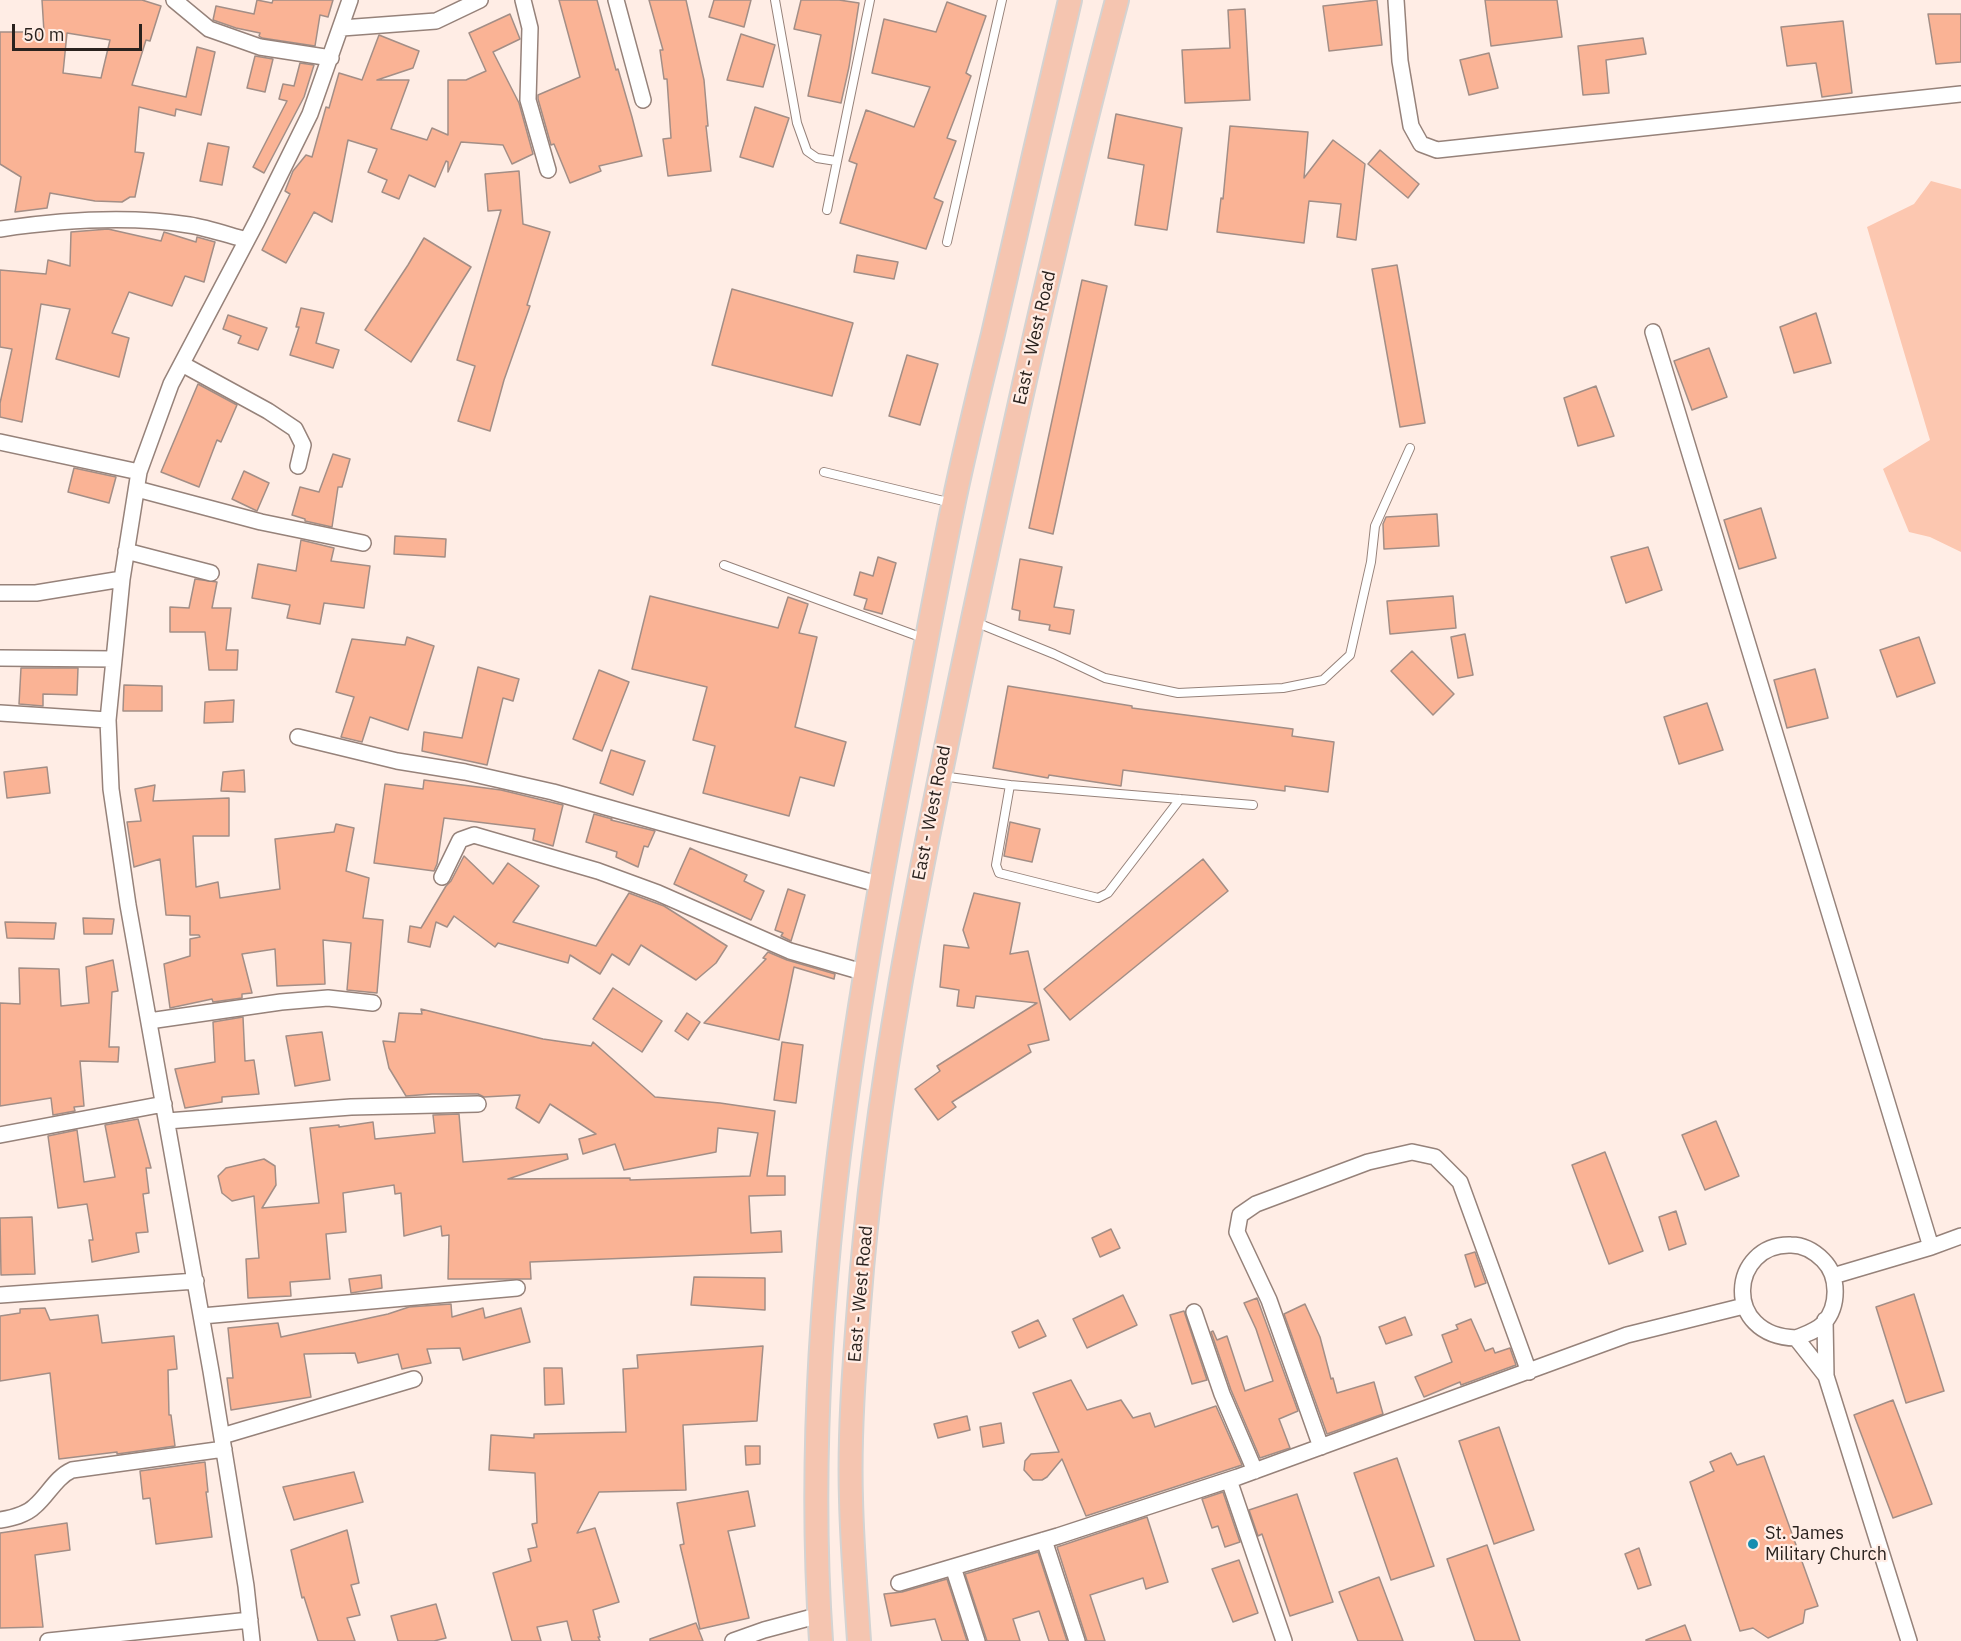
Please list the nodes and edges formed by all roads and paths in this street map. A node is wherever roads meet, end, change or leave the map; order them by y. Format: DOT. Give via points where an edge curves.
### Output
graph roads {
  1 [pos="174,0"];
  2 [pos="350,0"];
  3 [pos="480,0"];
  4 [pos="523,0"];
  5 [pos="616,0"];
  6 [pos="775,0"];
  7 [pos="870,0"];
  8 [pos="1002,0"];
  9 [pos="1070,0"];
  10 [pos="1117,0"];
  11 [pos="1396,0"];
  12 [pos="342,28"];
  13 [pos="331,58"];
  14 [pos="1961,94"];
  15 [pos="643,100"];
  16 [pos="836,161"];
  17 [pos="549,170"];
  18 [pos="827,210"];
  19 [pos="0,229"];
  20 [pos="247,240"];
  21 [pos="947,242"];
  22 [pos="1653,332"];
  23 [pos="182,364"];
  24 [pos="0,442"];
  25 [pos="1410,448"];
  26 [pos="298,466"];
  27 [pos="139,472"];
  28 [pos="824,472"];
  29 [pos="137,489"];
  30 [pos="953,504"];
  31 [pos="363,543"];
  32 [pos="126,551"];
  33 [pos="724,565"];
  34 [pos="211,573"];
  35 [pos="122,579"];
  36 [pos="0,593"];
  37 [pos="972,621"];
  38 [pos="927,640"];
  39 [pos="0,658"];
  40 [pos="114,659"];
  41 [pos="0,713"];
  42 [pos="108,720"];
  43 [pos="298,737"];
  44 [pos="940,775"];
  45 [pos="1010,784"];
  46 [pos="1180,799"];
  47 [pos="1253,805"];
  48 [pos="442,877"];
  49 [pos="881,885"];
  50 [pos="866,973"];
  51 [pos="374,1003"];
  52 [pos="149,1021"];
  53 [pos="164,1104"];
  54 [pos="478,1104"];
  55 [pos="167,1121"];
  56 [pos="0,1135"];
  57 [pos="1961,1236"];
  58 [pos="1931,1247"];
  59 [pos="1833,1276"];
  60 [pos="196,1281"];
  61 [pos="517,1288"];
  62 [pos="0,1295"];
  63 [pos="1744,1306"];
  64 [pos="1194,1312"];
  65 [pos="202,1316"];
  66 [pos="1825,1320"];
  67 [pos="1796,1338"];
  68 [pos="1529,1372"];
  69 [pos="1826,1376"];
  70 [pos="414,1379"];
  71 [pos="223,1443"];
  72 [pos="1321,1447"];
  73 [pos="1255,1471"];
  74 [pos="1229,1480"];
  75 [pos="0,1521"];
  76 [pos="1044,1540"];
  77 [pos="953,1567"];
  78 [pos="899,1583"];
  79 [pos="819,1616"];
  80 [pos="250,1620"];
  81 [pos="48,1641"];
  82 [pos="252,1641"];
  83 [pos="733,1641"];
  84 [pos="821,1641"];
  85 [pos="859,1641"];
  86 [pos="977,1641"];
  87 [pos="1077,1641"];
  88 [pos="1284,1641"];
  89 [pos="1909,1641"];
  1 -- 13 [label="street" via="219,33 260,47"];
  2 -- 12 [label="street"];
  3 -- 12 [label="street" via="436,21"];
  4 -- 17 [label="street" via="530,28 528,100"];
  5 -- 15 [label="street"];
  6 -- 16 [label="lane" via="797,123 807,151 817,158"];
  7 -- 16 [label="lane"];
  8 -- 21 [label="lane"];
  9 -- 30 [label="main road, East - West Road"];
  10 -- 37 [label="main road, East - West Road" via="1082,134"];
  11 -- 14 [label="street" via="1400,61 1411,126 1421,144 1437,150"];
  12 -- 13 [label="street"];
  13 -- 20 [label="street" via="310,114"];
  16 -- 18 [label="lane"];
  19 -- 20 [label="street" via="144,220 190,225"];
  20 -- 23 [label="street"];
  22 -- 58 [label="street"];
  23 -- 26 [label="street" via="295,429 303,445"];
  23 -- 27 [label="street"];
  24 -- 27 [label="street"];
  25 -- 37 [label="lane" via="1375,525 1371,562 1350,655 1323,680 1283,688 1178,693 1105,678"];
  27 -- 29 [label="street"];
  28 -- 30 [label="lane"];
  29 -- 31 [label="street" via="261,522"];
  29 -- 32 [label="street"];
  30 -- 38 [label="main road, East - West Road"];
  32 -- 34 [label="street"];
  32 -- 35 [label="street"];
  33 -- 38 [label="lane"];
  35 -- 36 [label="street" via="36,593"];
  35 -- 40 [label="street"];
  37 -- 44 [label="main road, East - West Road"];
  38 -- 49 [label="main road, East - West Road"];
  39 -- 40 [label="street"];
  40 -- 42 [label="street"];
  41 -- 42 [label="street"];
  42 -- 52 [label="street" via="111,789"];
  43 -- 49 [label="street" via="553,792"];
  44 -- 45 [label="lane"];
  44 -- 85 [label="main road, East - West Road" via="896,999 863,1252 850,1496"];
  45 -- 46 [label="lane"];
  45 -- 46 [label="lane" via="996,865 999,873 1098,898 1108,892"];
  46 -- 47 [label="lane"];
  48 -- 50 [label="street" via="460,840 474,836 598,871 790,951"];
  49 -- 50 [label="main road, East - West Road"];
  50 -- 79 [label="main road, East - West Road" via="842,1129 820,1354 816,1492"];
  51 -- 52 [label="street" via="328,998"];
  52 -- 53 [label="street"];
  53 -- 55 [label="street"];
  53 -- 56 [label="street"];
  54 -- 55 [label="street" via="351,1107"];
  55 -- 60 [label="street"];
  57 -- 58 [label="street"];
  58 -- 59 [label="street"];
  59 -- 63 [label="street" via="1813,1251 1798,1245 1766,1250 1745,1274"];
  59 -- 66 [label="street" via="1836,1292"];
  60 -- 62 [label="street"];
  60 -- 65 [label="street"];
  61 -- 65 [label="street"];
  63 -- 67 [label="street" via="1752,1321 1764,1331"];
  63 -- 68 [label="street" via="1627,1335"];
  64 -- 73 [label="street" via="1222,1394"];
  65 -- 71 [label="street"];
  66 -- 67 [label="street" via="1811,1333"];
  66 -- 69 [label="street"];
  67 -- 69 [label="street"];
  68 -- 72 [label="street"];
  68 -- 72 [label="street" via="1460,1182 1436,1157 1412,1152 1368,1162 1256,1204 1240,1215 1237,1232 1269,1300"];
  69 -- 89 [label="street"];
  70 -- 71 [label="street"];
  71 -- 75 [label="street" via="72,1470 64,1473 34,1508"];
  71 -- 80 [label="street"];
  72 -- 73 [label="street"];
  73 -- 74 [label="street"];
  74 -- 76 [label="street"];
  74 -- 88 [label="street"];
  76 -- 77 [label="street"];
  76 -- 87 [label="street"];
  77 -- 78 [label="street"];
  77 -- 86 [label="street"];
  79 -- 83 [label="street"];
  79 -- 84 [label="main road, East - West Road"];
  80 -- 81 [label="street"];
  80 -- 82 [label="street"];
}
